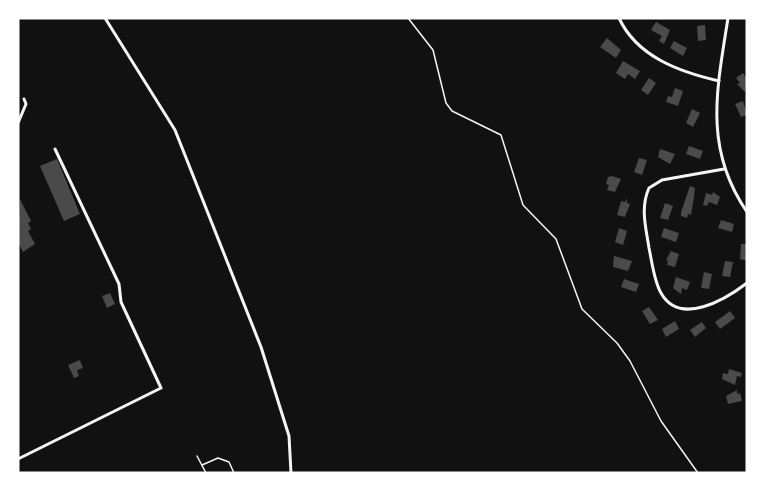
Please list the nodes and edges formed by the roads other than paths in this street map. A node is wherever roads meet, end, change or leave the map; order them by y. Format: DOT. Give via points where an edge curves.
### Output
graph roads {
  1 [pos="105,18"];
  2 [pos="408,18"];
  3 [pos="619,18"];
  4 [pos="728,18"];
  5 [pos="718,81"];
  6 [pos="24,99"];
  7 [pos="18,123"];
  8 [pos="56,149"];
  9 [pos="724,169"];
  10 [pos="747,212"];
  11 [pos="747,283"];
  12 [pos="197,456"];
  13 [pos="18,459"];
  14 [pos="202,465"];
  15 [pos="206,473"];
  16 [pos="234,473"];
  17 [pos="291,473"];
  18 [pos="698,473"];
  1 -- 17 [label="street" via="175,130 261,347 289,436"];
  2 -- 18 [label="lane" via="434,50 446,103 452,111 501,135 523,205 556,239 582,309 630,361 661,421"];
  3 -- 5 [label="street" via="653,56 683,72"];
  4 -- 5 [label="street"];
  5 -- 9 [label="street" via="716,122"];
  6 -- 7 [label="street" via="26,104"];
  8 -- 13 [label="street" via="119,284 121,302 161,388"];
  9 -- 10 [label="street"];
  9 -- 11 [label="street" via="662,180 649,188 644,208 651,256 662,295 684,309 708,305"];
  12 -- 14 [label="lane"];
  14 -- 15 [label="lane"];
  14 -- 16 [label="lane" via="218,458 229,462"];
}
